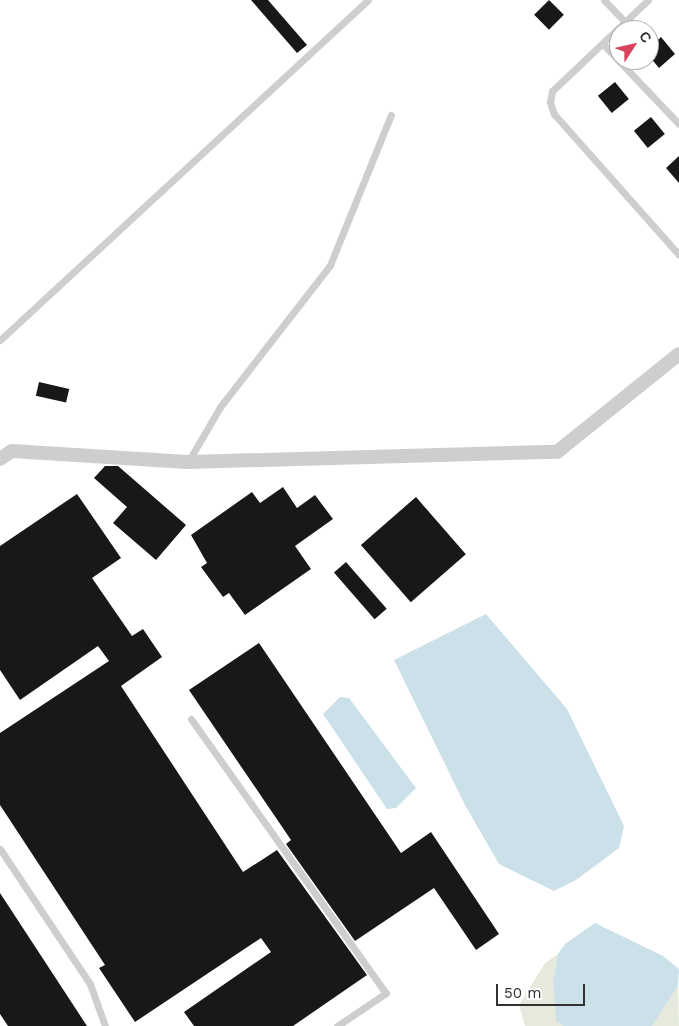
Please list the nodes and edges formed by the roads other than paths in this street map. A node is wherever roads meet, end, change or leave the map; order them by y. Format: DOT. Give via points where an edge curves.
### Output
graph roads {
  1 [pos="368,0"];
  2 [pos="604,0"];
  3 [pos="648,0"];
  4 [pos="623,20"];
  5 [pos="627,20"];
  6 [pos="609,38"];
  7 [pos="603,44"];
  8 [pos="391,114"];
  9 [pos="679,124"];
  10 [pos="679,255"];
  11 [pos="0,340"];
  12 [pos="679,354"];
  13 [pos="0,459"];
  14 [pos="188,462"];
  15 [pos="191,719"];
  16 [pos="0,849"];
  17 [pos="105,1026"];
  18 [pos="337,1026"];
  1 -- 11 [label="lane"];
  2 -- 4 [label="lane"];
  3 -- 5 [label="lane"];
  6 -- 7 [label="lane"];
  7 -- 9 [label="lane"];
  7 -- 10 [label="lane" via="552,91 551,108"];
  8 -- 14 [label="lane" via="330,265 220,407"];
  12 -- 14 [label="street" via="557,452"];
  13 -- 14 [label="street" via="12,451 20,451"];
  15 -- 18 [label="lane" via="386,992"];
  16 -- 17 [label="lane" via="90,984"];
}
